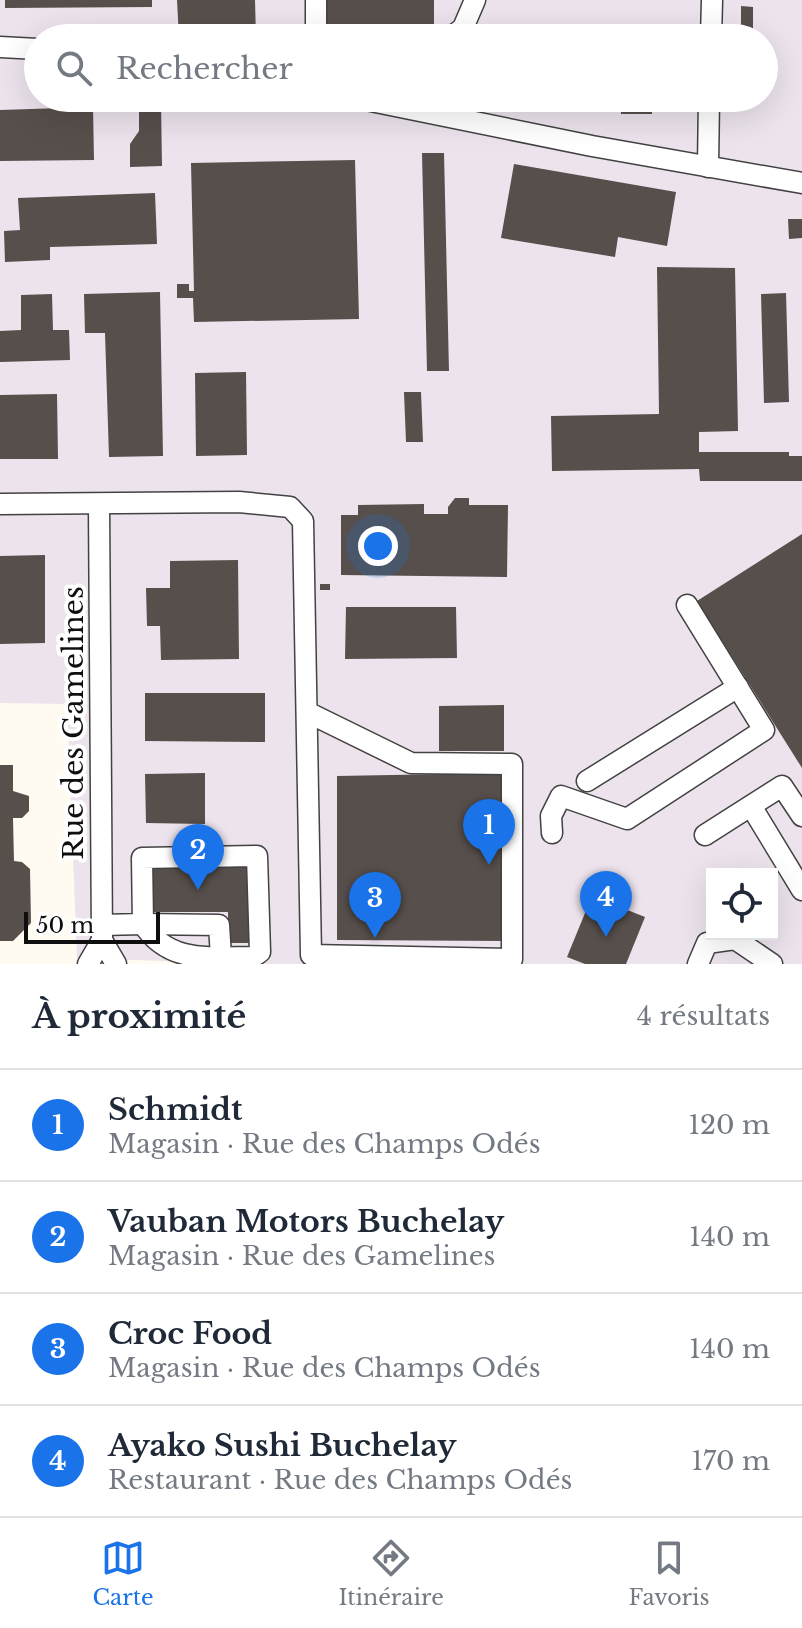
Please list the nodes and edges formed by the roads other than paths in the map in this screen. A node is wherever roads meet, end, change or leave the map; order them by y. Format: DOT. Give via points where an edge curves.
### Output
graph roads {
  1 [pos="316,0"];
  2 [pos="475,0"];
  3 [pos="712,0"];
  4 [pos="316,24"];
  5 [pos="465,24"];
  6 [pos="711,24"];
  7 [pos="0,47"];
  8 [pos="24,48"];
  9 [pos="444,112"];
  10 [pos="463,112"];
  11 [pos="709,112"];
  12 [pos="466,120"];
  13 [pos="708,167"];
  14 [pos="802,183"];
  15 [pos="0,504"];
  16 [pos="99,505"];
  17 [pos="687,605"];
  18 [pos="738,687"];
  19 [pos="307,712"];
  20 [pos="587,781"];
  21 [pos="751,806"];
  22 [pos="802,816"];
  23 [pos="552,833"];
  24 [pos="705,835"];
  25 [pos="802,890"];
  26 [pos="143,924"];
  27 [pos="102,933"];
  28 [pos="221,957"];
  29 [pos="88,964"];
  30 [pos="116,964"];
  31 [pos="698,964"];
  32 [pos="772,964"];
  1 -- 4 [label="street"];
  2 -- 5 [label="street"];
  3 -- 6 [label="street"];
  7 -- 8 [label="street"];
  9 -- 12 [label="street"];
  10 -- 12 [label="street"];
  11 -- 13 [label="street"];
  12 -- 13 [label="street"];
  13 -- 14 [label="street"];
  15 -- 16 [label="street"];
  16 -- 19 [label="street" via="239,502 290,507 303,521"];
  16 -- 27 [label="street, Rue des Gamelines"];
  17 -- 18 [label="street"];
  18 -- 20 [label="street"];
  18 -- 23 [label="street" via="764,730 627,819 561,796 551,816"];
  19 -- 19 [label="street" via="411,763 512,764 512,959 311,955"];
  21 -- 22 [label="street" via="782,786"];
  21 -- 24 [label="street"];
  21 -- 25 [label="street"];
  26 -- 27 [label="street"];
  26 -- 28 [label="street" via="173,955"];
  26 -- 28 [label="street" via="219,925"];
  26 -- 28 [label="street" via="142,858 257,856 260,952 253,957"];
  27 -- 29 [label="street"];
  27 -- 30 [label="street, Rue des Gamelines"];
  31 -- 32 [label="street" via="707,943 735,939"];
}
